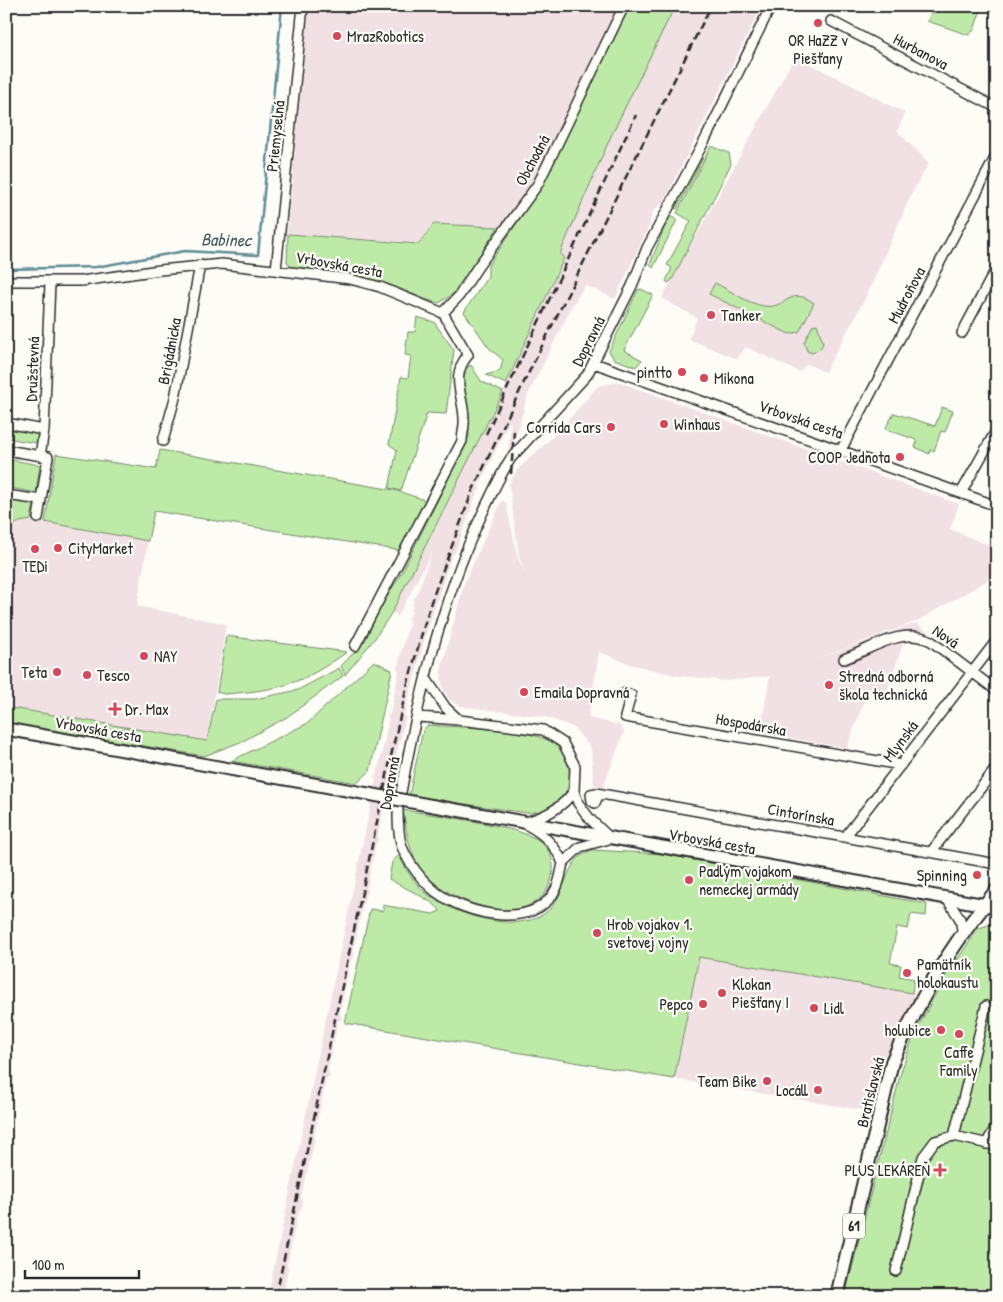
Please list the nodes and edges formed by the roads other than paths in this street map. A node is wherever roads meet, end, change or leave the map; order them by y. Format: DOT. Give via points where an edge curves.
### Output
graph roads {
  1 [pos="303,6"];
  2 [pos="624,6"];
  3 [pos="771,6"];
  4 [pos="832,21"];
  5 [pos="997,108"];
  6 [pos="997,154"];
  7 [pos="200,266"];
  8 [pos="997,267"];
  9 [pos="276,270"];
  10 [pos="6,281"];
  11 [pos="50,283"];
  12 [pos="443,313"];
  13 [pos="962,333"];
  14 [pos="594,363"];
  15 [pos="6,423"];
  16 [pos="997,429"];
  17 [pos="44,430"];
  18 [pos="163,441"];
  19 [pos="6,450"];
  20 [pos="841,450"];
  21 [pos="40,456"];
  22 [pos="961,493"];
  23 [pos="6,494"];
  24 [pos="41,500"];
  25 [pos="997,506"];
  26 [pos="38,518"];
  27 [pos="997,640"];
  28 [pos="355,646"];
  29 [pos="844,659"];
  30 [pos="972,672"];
  31 [pos="427,680"];
  32 [pos="997,691"];
  33 [pos="625,693"];
  34 [pos="418,717"];
  35 [pos="459,720"];
  36 [pos="6,729"];
  37 [pos="901,765"];
  38 [pos="997,768"];
  39 [pos="574,791"];
  40 [pos="599,794"];
  41 [pos="523,823"];
  42 [pos="611,838"];
  43 [pos="845,838"];
  44 [pos="932,852"];
  45 [pos="563,863"];
  46 [pos="997,864"];
  47 [pos="997,890"];
  48 [pos="947,899"];
  49 [pos="991,906"];
  50 [pos="963,935"];
  51 [pos="986,1006"];
  52 [pos="997,1125"];
  53 [pos="954,1136"];
  54 [pos="986,1144"];
  55 [pos="997,1146"];
  56 [pos="896,1271"];
  57 [pos="837,1296"];
  1 -- 9 [label="street, Priemyselná"];
  2 -- 12 [label="street, Obchodná" via="538,184 460,296"];
  3 -- 14 [label="street, Dopravná" via="647,248"];
  4 -- 5 [label="street, Hurbanova"];
  6 -- 20 [label="street, Mudroňova"];
  7 -- 9 [label="street, Vrbovská cesta" via="222,264"];
  7 -- 11 [label="street, Vrbovská cesta"];
  7 -- 18 [label="street, Brigádnicka" via="175,398"];
  8 -- 13 [label="street"];
  9 -- 12 [label="street, Vrbovská cesta" via="380,286"];
  10 -- 11 [label="street, Vrbovská cesta"];
  11 -- 17 [label="street, Družstevná"];
  12 -- 28 [label="street" via="468,355 461,363 457,378 464,419 462,442"];
  14 -- 20 [label="street, Vrbovská cesta"];
  14 -- 31 [label="street, Dopravná" via="578,387 503,470 448,597"];
  15 -- 17 [label="street"];
  16 -- 22 [label="street"];
  17 -- 21 [label="street, Družstevná"];
  19 -- 21 [label="street"];
  20 -- 22 [label="street, Vrbovská cesta"];
  21 -- 24 [label="street" via="48,457"];
  22 -- 25 [label="street, Vrbovská cesta"];
  23 -- 24 [label="street"];
  24 -- 26 [label="street"];
  27 -- 30 [label="street, Mlynská"];
  29 -- 30 [label="street, Nová" via="890,640 921,636"];
  30 -- 32 [label="street, Nová"];
  30 -- 37 [label="street, Mlynská"];
  31 -- 34 [label="street, Dopravná"];
  31 -- 35 [label="street" via="446,708"];
  33 -- 37 [label="street, Hospodárska" via="631,694 625,717"];
  34 -- 35 [label="street"];
  34 -- 45 [label="street, Dopravná" via="401,791 398,824 403,848 426,884 449,900 467,907 518,915 540,907 548,899 556,889"];
  35 -- 39 [label="street" via="543,730 563,743 575,766"];
  36 -- 41 [label="main road, Vrbovská cesta, bridge"];
  37 -- 43 [label="street, Mlynská"];
  38 -- 44 [label="street"];
  39 -- 41 [label="street" via="553,811"];
  39 -- 42 [label="street" via="585,813"];
  40 -- 43 [label="street, Cintorínska"];
  41 -- 42 [label="main road, Vrbovská cesta"];
  41 -- 45 [label="street" via="548,840"];
  42 -- 45 [label="street" via="580,846"];
  42 -- 48 [label="main road, Vrbovská cesta"];
  43 -- 44 [label="street, Cintorínska"];
  44 -- 46 [label="street, Cintorínska"];
  47 -- 49 [label="main road, Bratislavská / 61"];
  48 -- 49 [label="main road, Vrbovská cesta"];
  48 -- 50 [label="street" via="960,919"];
  49 -- 50 [label="main road, Bratislavská / 61"];
  50 -- 57 [label="main road, Bratislavská / 61" via="906,1030 892,1062"];
  51 -- 53 [label="street"];
  52 -- 54 [label="street"];
  53 -- 54 [label="street"];
  53 -- 56 [label="street" via="935,1142 923,1157"];
  54 -- 55 [label="street"];
}
